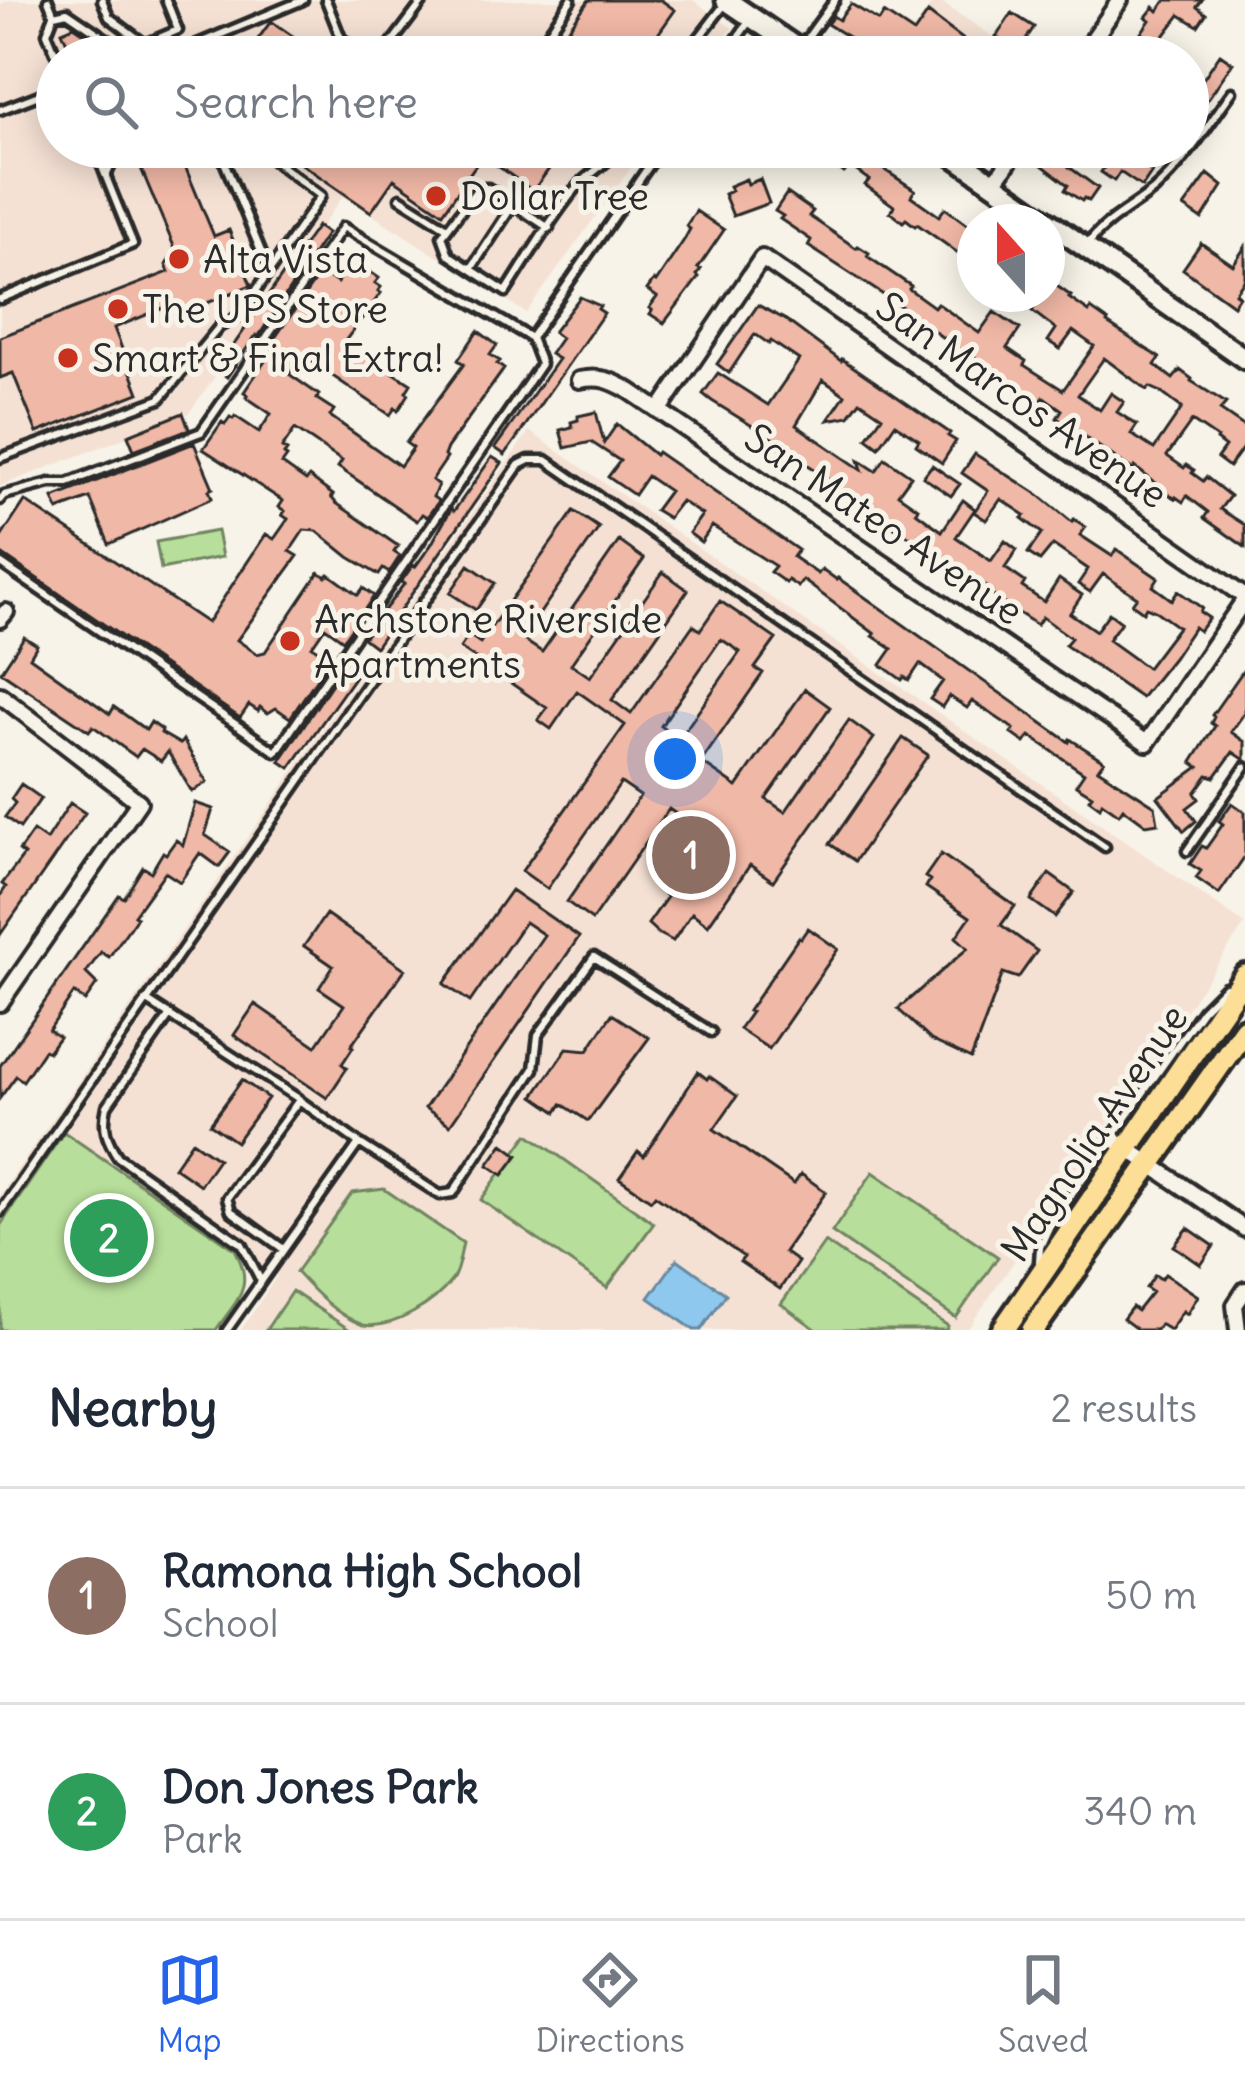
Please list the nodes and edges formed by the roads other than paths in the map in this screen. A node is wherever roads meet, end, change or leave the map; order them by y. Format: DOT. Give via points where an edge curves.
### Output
graph roads {
  1 [pos="48,0"];
  2 [pos="102,0"];
  3 [pos="166,0"];
  4 [pos="303,0"];
  5 [pos="326,0"];
  6 [pos="424,0"];
  7 [pos="572,0"];
  8 [pos="726,0"];
  9 [pos="836,0"];
  10 [pos="1120,0"];
  11 [pos="54,15"];
  12 [pos="752,17"];
  13 [pos="48,36"];
  14 [pos="103,36"];
  15 [pos="135,36"];
  16 [pos="164,36"];
  17 [pos="217,36"];
  18 [pos="340,36"];
  19 [pos="397,36"];
  20 [pos="547,36"];
  21 [pos="699,36"];
  22 [pos="739,36"];
  23 [pos="779,36"];
  24 [pos="814,36"];
  25 [pos="1095,36"];
  26 [pos="1232,92"];
  27 [pos="36,96"];
  28 [pos="0,110"];
  29 [pos="1209,122"];
  30 [pos="103,168"];
  31 [pos="110,168"];
  32 [pos="227,168"];
  33 [pos="284,168"];
  34 [pos="598,168"];
  35 [pos="648,168"];
  36 [pos="972,168"];
  37 [pos="1004,168"];
  38 [pos="1174,168"];
  39 [pos="106,176"];
  40 [pos="994,183"];
  41 [pos="400,198"];
  42 [pos="513,205"];
  43 [pos="446,227"];
  44 [pos="549,228"];
  45 [pos="1086,247"];
  46 [pos="470,269"];
  47 [pos="269,272"];
  48 [pos="0,299"];
  49 [pos="531,338"];
  50 [pos="1244,356"];
  51 [pos="578,380"];
  52 [pos="659,411"];
  53 [pos="0,458"];
  54 [pos="0,500"];
  55 [pos="0,563"];
  56 [pos="1245,598"];
  57 [pos="0,695"];
  58 [pos="1245,766"];
  59 [pos="1105,847"];
  60 [pos="1187,851"];
  61 [pos="1245,972"];
  62 [pos="146,1000"];
  63 [pos="0,1003"];
  64 [pos="170,1015"];
  65 [pos="1245,1029"];
  66 [pos="712,1032"];
  67 [pos="299,1100"];
  68 [pos="359,1143"];
  69 [pos="1119,1143"];
  70 [pos="1149,1162"];
  71 [pos="0,1212"];
  72 [pos="1245,1229"];
  73 [pos="283,1248"];
  74 [pos="261,1281"];
  75 [pos="1245,1290"];
  76 [pos="227,1330"];
  77 [pos="1004,1330"];
  78 [pos="1033,1330"];
  79 [pos="1238,1330"];
  1 -- 11 [label="lane"];
  2 -- 15 [label="lane"];
  3 -- 16 [label="lane" via="178,30"];
  4 -- 17 [label="lane"];
  5 -- 18 [label="lane"];
  6 -- 19 [label="lane"];
  7 -- 20 [label="lane"];
  8 -- 12 [label="main road"];
  8 -- 21 [label="lane"];
  9 -- 24 [label="lane"];
  10 -- 25 [label="street"];
  11 -- 13 [label="lane"];
  11 -- 14 [label="lane" via="68,12"];
  12 -- 22 [label="lane"];
  12 -- 23 [label="main road"];
  26 -- 29 [label="lane"];
  27 -- 28 [label="lane"];
  30 -- 39 [label="lane"];
  31 -- 39 [label="lane"];
  32 -- 47 [label="lane"];
  33 -- 47 [label="lane" via="322,196"];
  34 -- 44 [label="lane"];
  35 -- 49 [label="lane"];
  36 -- 40 [label="main road"];
  37 -- 40 [label="street"];
  38 -- 45 [label="lane"];
  39 -- 48 [label="lane" via="133,244"];
  40 -- 45 [label="main road"];
  41 -- 43 [label="lane"];
  42 -- 43 [label="lane" via="478,188"];
  42 -- 44 [label="lane"];
  42 -- 46 [label="lane"];
  43 -- 46 [label="lane" via="449,255"];
  44 -- 46 [label="lane" via="506,292"];
  45 -- 50 [label="main road"];
  47 -- 53 [label="lane" via="160,399"];
  49 -- 54 [label="lane" via="343,226 201,432"];
  49 -- 55 [label="lane" via="541,364 276,752"];
  51 -- 52 [label="street, San Mateo Avenue" via="609,379"];
  52 -- 56 [label="street, San Mateo Avenue" via="1147,743"];
  52 -- 56 [label="street, San Marcos Avenue" via="762,258"];
  57 -- 63 [label="street" via="139,802"];
  58 -- 60 [label="lane"];
  59 -- 62 [label="lane" via="547,460 529,460"];
  61 -- 69 [label="main road, Magnolia Avenue"];
  62 -- 64 [label="lane"];
  62 -- 71 [label="lane"];
  64 -- 67 [label="lane"];
  64 -- 74 [label="lane" via="107,1106 107,1141 118,1157 242,1244"];
  65 -- 70 [label="main road, Magnolia Avenue"];
  66 -- 68 [label="lane" via="594,957 538,1035 534,1069 453,1193 440,1195"];
  67 -- 68 [label="lane"];
  67 -- 73 [label="lane" via="227,1198 231,1211"];
  68 -- 73 [label="lane"];
  69 -- 70 [label="street"];
  69 -- 77 [label="main road, Magnolia Avenue"];
  70 -- 72 [label="street"];
  70 -- 78 [label="main road, Magnolia Avenue"];
  73 -- 74 [label="lane"];
  74 -- 76 [label="lane"];
  75 -- 79 [label="street" via="1235,1306"];
}
